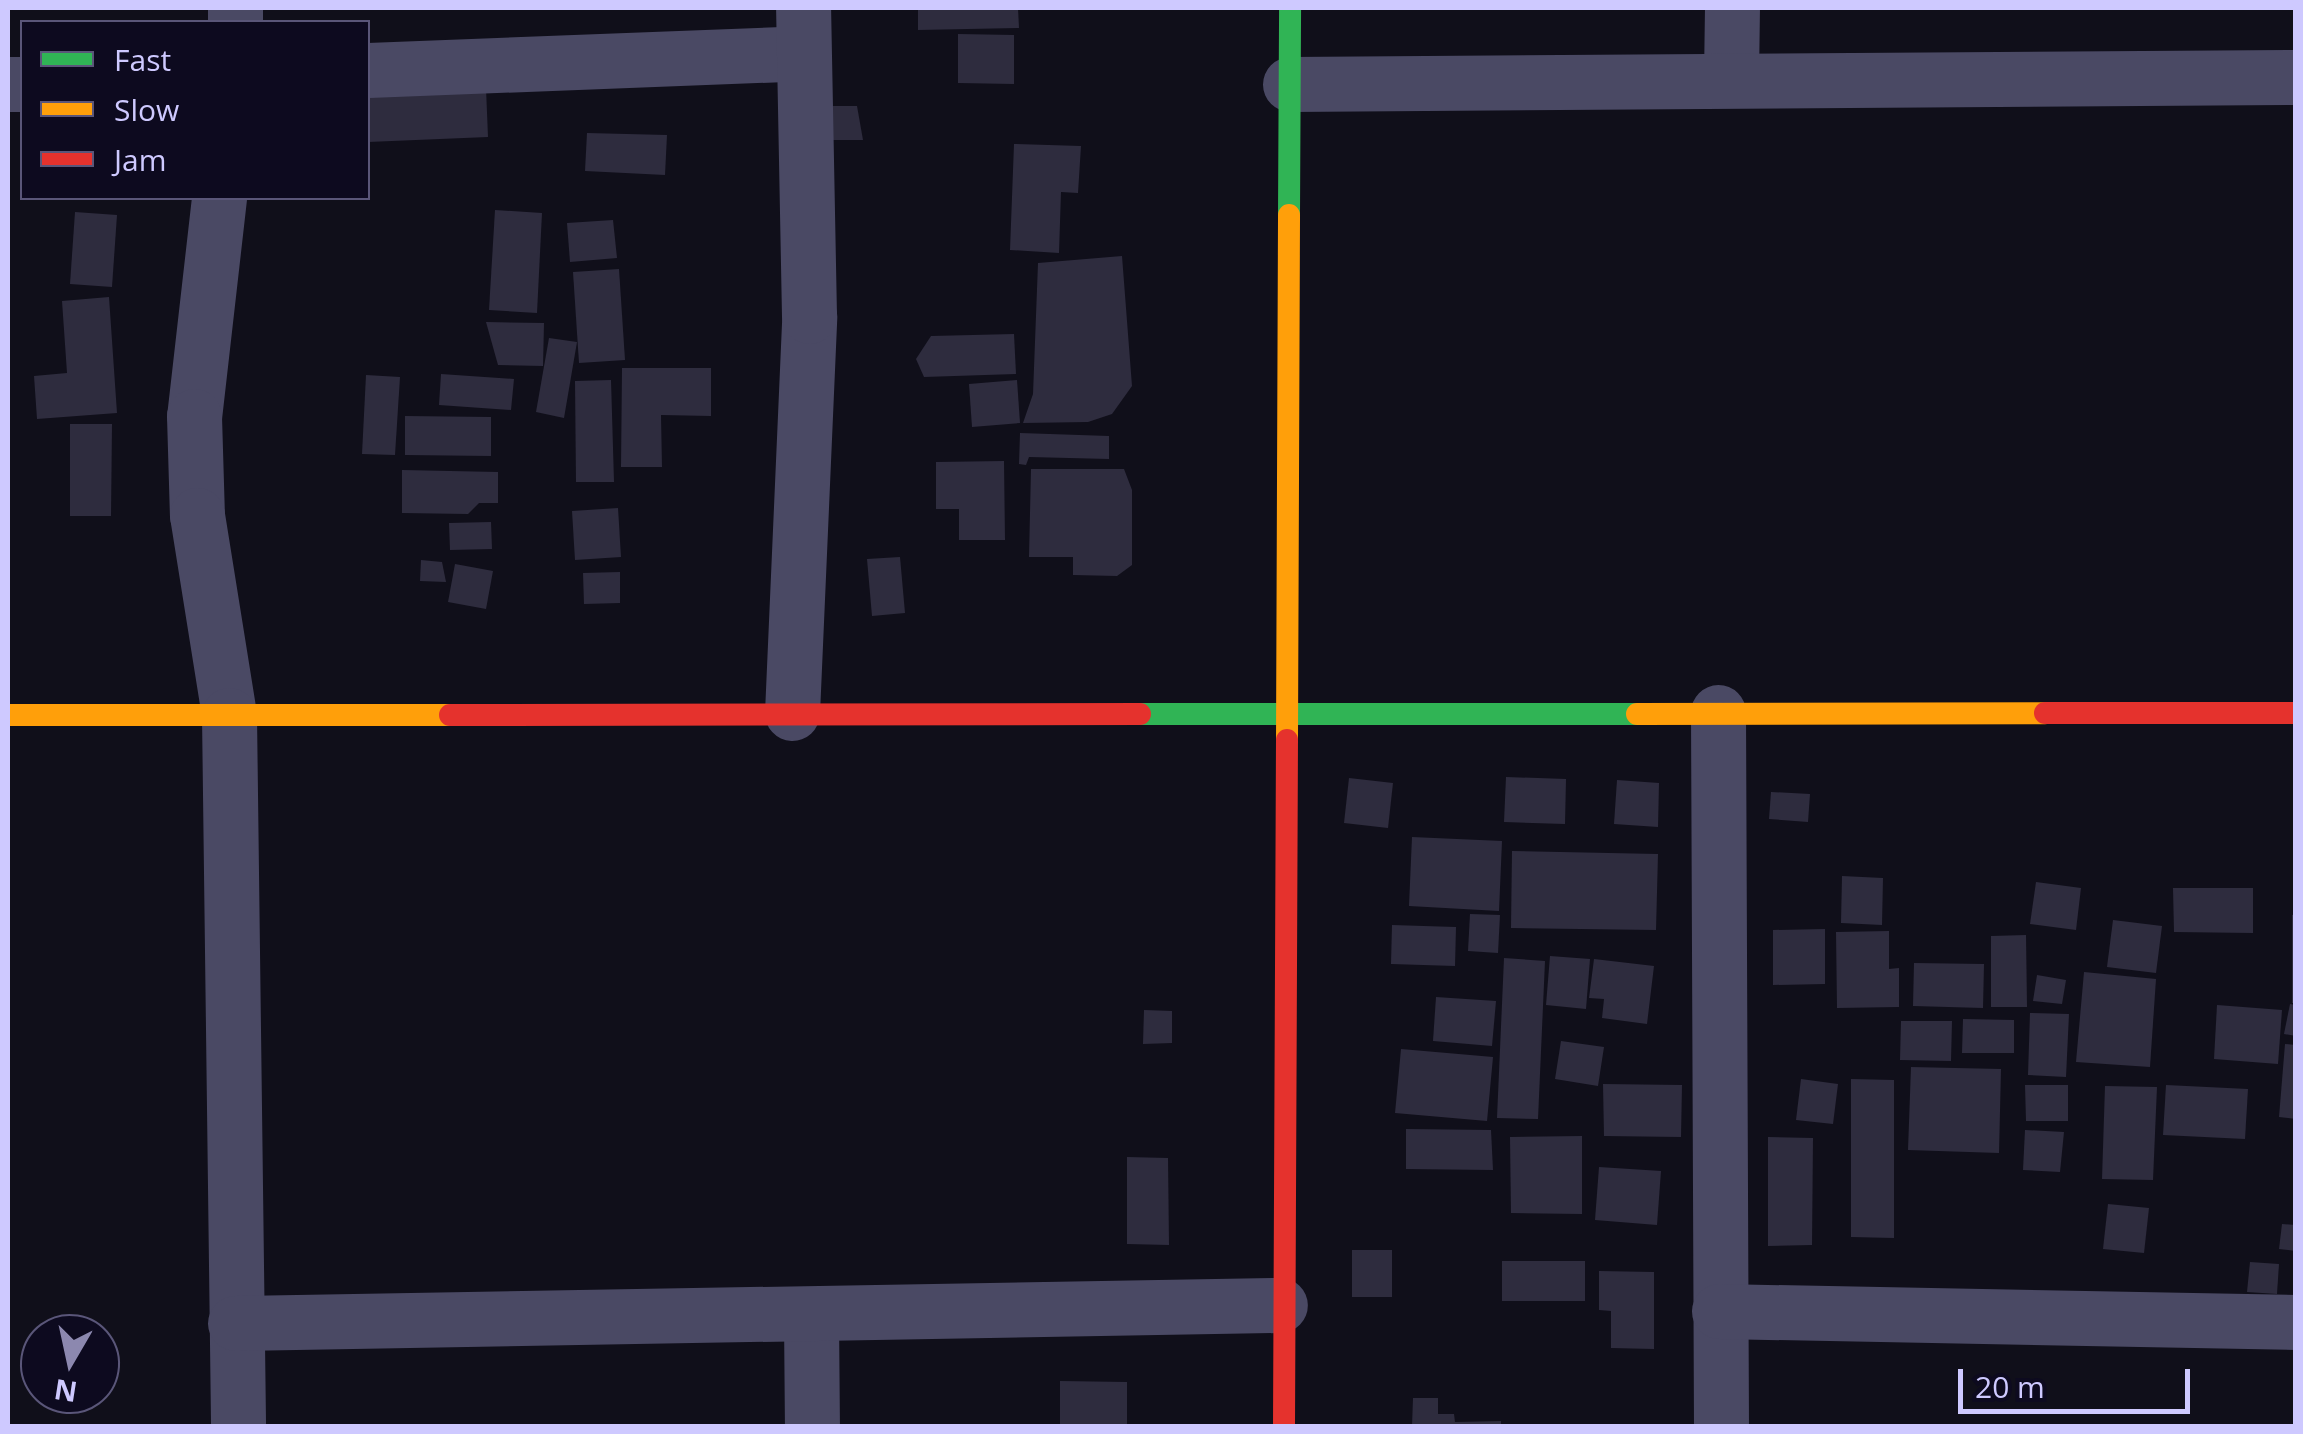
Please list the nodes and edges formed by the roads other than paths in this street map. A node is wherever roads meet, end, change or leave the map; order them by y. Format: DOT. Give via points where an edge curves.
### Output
graph roads {
  1 [pos="1290,8"];
  2 [pos="1732,8"];
  3 [pos="803,30"];
  4 [pos="370,70"];
  5 [pos="2296,77"];
  6 [pos="1731,78"];
  7 [pos="1290,84"];
  8 [pos="219,200"];
  9 [pos="1718,712"];
  10 [pos="792,713"];
  11 [pos="1288,713"];
  12 [pos="2296,713"];
  13 [pos="8,715"];
  14 [pos="229,715"];
  15 [pos="1280,1305"];
  16 [pos="1719,1311"];
  17 [pos="811,1317"];
  18 [pos="2296,1322"];
  19 [pos="234,1323"];
  20 [pos="238,1426"];
  21 [pos="812,1426"];
  22 [pos="1284,1426"];
  23 [pos="1721,1426"];
  1 -- 7 [label="street"];
  2 -- 6 [label="street"];
  3 -- 4 [label="street"];
  3 -- 10 [label="street" via="809,316"];
  5 -- 6 [label="street"];
  6 -- 7 [label="street"];
  7 -- 11 [label="street"];
  8 -- 14 [label="street" via="194,416 197,515"];
  9 -- 11 [label="street"];
  9 -- 12 [label="street"];
  9 -- 16 [label="street"];
  10 -- 11 [label="street"];
  10 -- 14 [label="street"];
  11 -- 15 [label="street"];
  13 -- 14 [label="street"];
  14 -- 19 [label="street"];
  15 -- 17 [label="street"];
  15 -- 22 [label="street"];
  16 -- 18 [label="street"];
  16 -- 23 [label="street"];
  17 -- 19 [label="street"];
  17 -- 21 [label="street"];
  19 -- 20 [label="street"];
}
